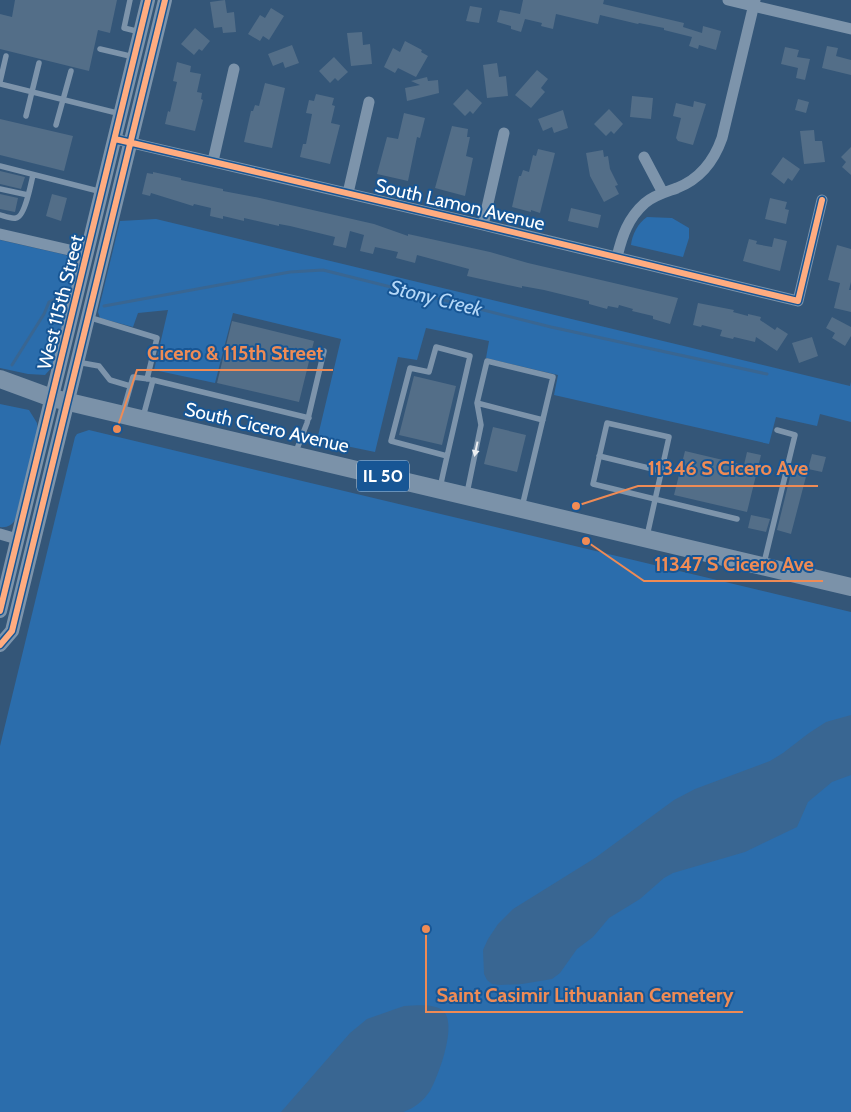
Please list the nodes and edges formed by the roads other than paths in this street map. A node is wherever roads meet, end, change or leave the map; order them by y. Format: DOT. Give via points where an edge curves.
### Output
graph roads {
  1 [pos="130,0"];
  2 [pos="148,0"];
  3 [pos="165,0"];
  4 [pos="728,0"];
  5 [pos="754,3"];
  6 [pos="851,29"];
  7 [pos="140,32"];
  8 [pos="100,49"];
  9 [pos="6,56"];
  10 [pos="134,57"];
  11 [pos="39,64"];
  12 [pos="234,69"];
  13 [pos="71,71"];
  14 [pos="0,83"];
  15 [pos="32,92"];
  16 [pos="63,100"];
  17 [pos="369,102"];
  18 [pos="121,114"];
  19 [pos="26,116"];
  20 [pos="56,125"];
  21 [pos="504,133"];
  22 [pos="115,138"];
  23 [pos="131,142"];
  24 [pos="644,157"];
  25 [pos="213,161"];
  26 [pos="0,166"];
  27 [pos="33,175"];
  28 [pos="0,189"];
  29 [pos="102,192"];
  30 [pos="348,193"];
  31 [pos="663,193"];
  32 [pos="28,195"];
  33 [pos="822,200"];
  34 [pos="0,215"];
  35 [pos="483,225"];
  36 [pos="0,234"];
  37 [pos="87,254"];
  38 [pos="617,257"];
  39 [pos="88,317"];
  40 [pos="324,350"];
  41 [pos="77,362"];
  42 [pos="0,379"];
  43 [pos="150,380"];
  44 [pos="130,386"];
  45 [pos="0,392"];
  46 [pos="60,400"];
  47 [pos="476,403"];
  48 [pos="123,414"];
  49 [pos="309,418"];
  50 [pos="142,419"];
  51 [pos="543,420"];
  52 [pos="777,430"];
  53 [pos="295,455"];
  54 [pos="447,456"];
  55 [pos="599,456"];
  56 [pos="661,471"];
  57 [pos="439,490"];
  58 [pos="466,496"];
  59 [pos="655,499"];
  60 [pos="521,509"];
  61 [pos="737,519"];
  62 [pos="0,534"];
  63 [pos="646,538"];
  64 [pos="18,539"];
  65 [pos="763,566"];
  66 [pos="851,587"];
  67 [pos="0,611"];
  68 [pos="0,644"];
  1 -- 7 [label="lane" via="124,28"];
  2 -- 7 [label="street, West 115th Street"];
  3 -- 23 [label="street, West 115th Street"];
  4 -- 5 [label="street"];
  5 -- 6 [label="street"];
  5 -- 31 [label="street" via="716,153 700,174 679,188"];
  7 -- 10 [label="street, West 115th Street"];
  8 -- 10 [label="lane"];
  9 -- 14 [label="lane"];
  10 -- 18 [label="street, West 115th Street"];
  11 -- 15 [label="lane"];
  12 -- 25 [label="street"];
  13 -- 16 [label="lane"];
  14 -- 15 [label="lane"];
  15 -- 16 [label="lane"];
  15 -- 19 [label="lane"];
  16 -- 18 [label="lane"];
  16 -- 20 [label="lane"];
  17 -- 30 [label="street"];
  18 -- 22 [label="street, West 115th Street"];
  21 -- 35 [label="street"];
  22 -- 23 [label="street, South Lamon Avenue"];
  22 -- 29 [label="street, West 115th Street"];
  23 -- 25 [label="street, South Lamon Avenue"];
  23 -- 39 [label="street, West 115th Street"];
  24 -- 31 [label="street"];
  25 -- 30 [label="street, South Lamon Avenue"];
  26 -- 27 [label="lane"];
  27 -- 29 [label="lane"];
  27 -- 32 [label="lane"];
  28 -- 32 [label="lane"];
  29 -- 37 [label="street, West 115th Street"];
  30 -- 35 [label="street, South Lamon Avenue"];
  31 -- 38 [label="street" via="646,202 631,219"];
  32 -- 34 [label="lane" via="19,217"];
  33 -- 38 [label="street, South Lamon Avenue" via="798,301"];
  35 -- 38 [label="street, South Lamon Avenue"];
  36 -- 37 [label="street"];
  37 -- 46 [label="street, West 115th Street"];
  39 -- 41 [label="street, West 115th Street"];
  39 -- 43 [label="lane" via="157,338"];
  40 -- 49 [label="lane"];
  41 -- 44 [label="lane" via="99,366 110,380"];
  41 -- 46 [label="street, West 115th Street"];
  42 -- 46 [label="main road, IL 50"];
  43 -- 44 [label="lane" via="132,377"];
  43 -- 49 [label="lane"];
  43 -- 50 [label="lane"];
  44 -- 48 [label="lane"];
  45 -- 46 [label="main road, IL 50"];
  46 -- 48 [label="main road, South Cicero Avenue / IL 50"];
  46 -- 64 [label="street, West 115th Street"];
  46 -- 68 [label="street, West 115th Street" via="12,631"];
  47 -- 51 [label="lane"];
  47 -- 51 [label="lane" via="487,361 553,377"];
  47 -- 58 [label="lane, one-way" via="481,425"];
  48 -- 50 [label="main road, South Cicero Avenue / IL 50"];
  49 -- 53 [label="lane"];
  50 -- 53 [label="main road, South Cicero Avenue / IL 50"];
  51 -- 60 [label="lane"];
  52 -- 65 [label="lane" via="795,435"];
  53 -- 57 [label="main road, South Cicero Avenue / IL 50"];
  54 -- 54 [label="lane" via="470,356 436,347 429,372 410,368 391,441"];
  54 -- 57 [label="lane"];
  55 -- 56 [label="lane"];
  55 -- 56 [label="lane" via="607,423 669,437"];
  55 -- 59 [label="lane" via="593,484"];
  56 -- 59 [label="lane"];
  57 -- 58 [label="main road, South Cicero Avenue / IL 50"];
  58 -- 60 [label="main road, South Cicero Avenue / IL 50"];
  59 -- 61 [label="lane"];
  59 -- 63 [label="lane"];
  60 -- 63 [label="main road, South Cicero Avenue / IL 50"];
  62 -- 64 [label="street"];
  63 -- 65 [label="main road, South Cicero Avenue / IL 50"];
  64 -- 67 [label="street, West 115th Street"];
  65 -- 66 [label="main road, South Cicero Avenue / IL 50"];
}
